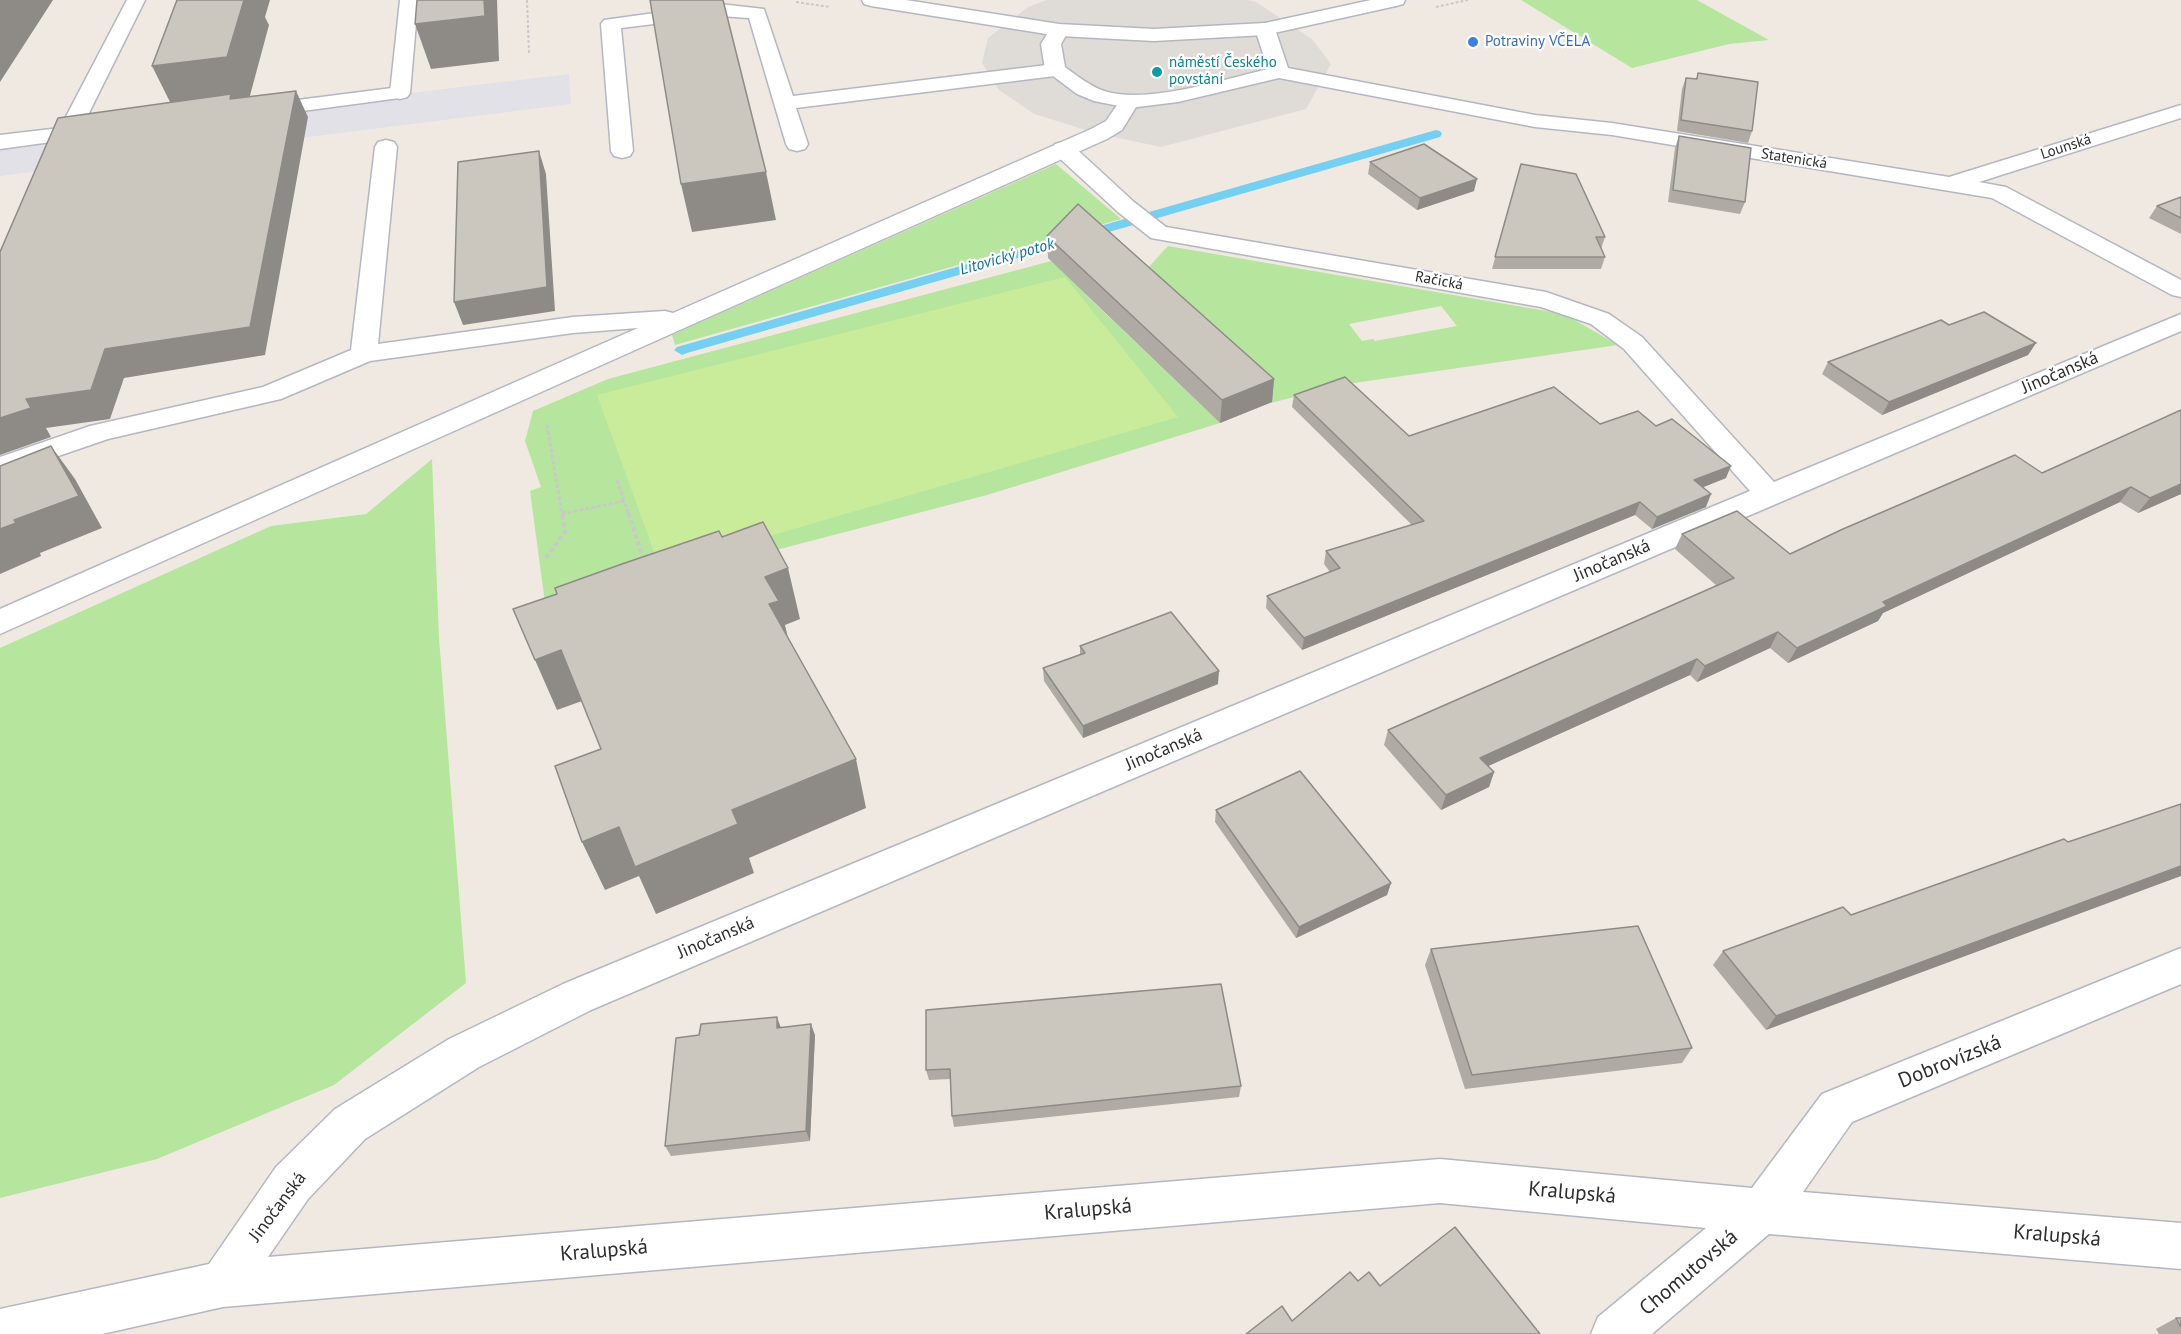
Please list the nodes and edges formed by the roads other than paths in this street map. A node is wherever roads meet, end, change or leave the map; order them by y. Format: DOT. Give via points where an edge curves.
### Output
graph roads {
  1 [pos="136,0"];
  2 [pos="409,0"];
  3 [pos="871,0"];
  4 [pos="1396,0"];
  5 [pos="1265,28"];
  6 [pos="1059,30"];
  7 [pos="1055,70"];
  8 [pos="1279,72"];
  9 [pos="1129,102"];
  10 [pos="786,103"];
  11 [pos="2181,111"];
  12 [pos="234,114"];
  13 [pos="116,128"];
  14 [pos="68,134"];
  15 [pos="0,142"];
  16 [pos="797,144"];
  17 [pos="386,147"];
  18 [pos="1064,149"];
  19 [pos="622,151"];
  20 [pos="1951,184"];
  21 [pos="2181,290"];
  22 [pos="688,317"];
  23 [pos="2181,322"];
  24 [pos="364,354"];
  25 [pos="0,467"];
  26 [pos="1770,495"];
  27 [pos="0,622"];
  28 [pos="2181,966"];
  29 [pos="1762,1211"];
  30 [pos="2181,1246"];
  31 [pos="223,1284"];
  32 [pos="0,1333"];
  33 [pos="1615,1334"];
  1 -- 14 [label="street"];
  2 -- 12 [label="street" via="400,93"];
  3 -- 6 [label="street"];
  4 -- 5 [label="street"];
  5 -- 6 [label="street" via="1154,35"];
  5 -- 8 [label="street"];
  6 -- 7 [label="street" via="1051,44"];
  7 -- 9 [label="street" via="1084,90"];
  7 -- 10 [label="street"];
  8 -- 9 [label="street" via="1178,96"];
  8 -- 20 [label="street, Statenická" via="1535,121 1612,129"];
  9 -- 18 [label="street" via="1114,125"];
  10 -- 16 [label="street"];
  10 -- 19 [label="street" via="757,13 720,10 611,24"];
  11 -- 20 [label="street, Lounská"];
  13 -- 14 [label="street"];
  14 -- 15 [label="street"];
  17 -- 24 [label="street"];
  18 -- 22 [label="street"];
  18 -- 26 [label="street, Račická" via="1159,233 1546,300 1600,319 1633,343"];
  20 -- 21 [label="street, Statenická" via="1998,192"];
  22 -- 24 [label="street" via="573,325"];
  22 -- 27 [label="street"];
  23 -- 26 [label="street, Jinočanská"];
  24 -- 25 [label="street" via="271,393 100,432"];
  26 -- 31 [label="street, Jinočanská" via="577,997 464,1053 350,1124 292,1183"];
  28 -- 29 [label="street, Dobrovízská" via="1837,1108"];
  29 -- 30 [label="street, Kralupská"];
  29 -- 31 [label="street, Kralupská" via="1440,1180"];
  29 -- 33 [label="street, Chomutovská"];
  31 -- 32 [label="street, Kralupská"];
}
